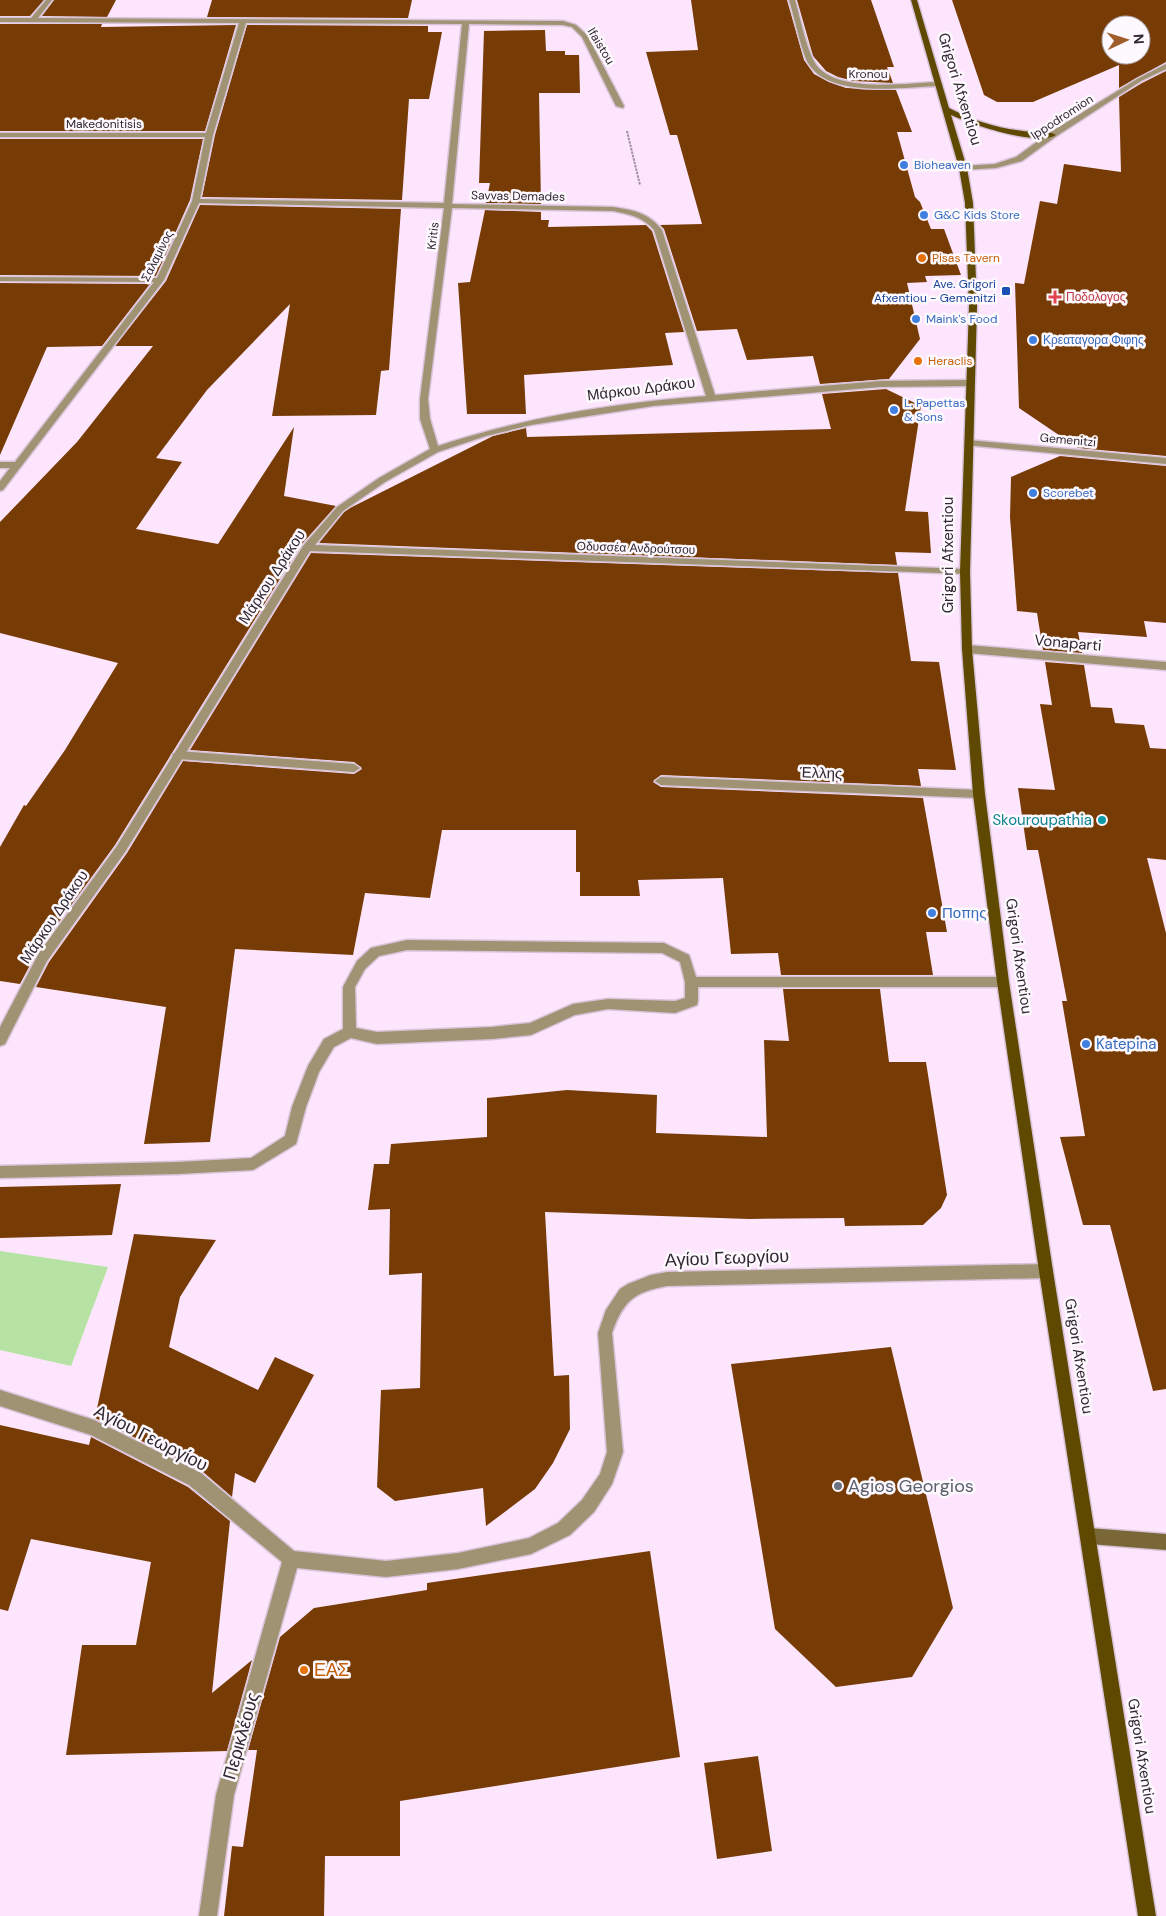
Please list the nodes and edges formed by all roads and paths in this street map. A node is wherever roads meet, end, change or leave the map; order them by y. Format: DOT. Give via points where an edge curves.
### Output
graph roads {
  1 [pos="49,0"];
  2 [pos="792,0"];
  3 [pos="914,0"];
  4 [pos="0,20"];
  5 [pos="33,20"];
  6 [pos="243,22"];
  7 [pos="466,22"];
  8 [pos="1166,66"];
  9 [pos="939,84"];
  10 [pos="620,106"];
  11 [pos="946,108"];
  12 [pos="0,134"];
  13 [pos="208,135"];
  14 [pos="1052,135"];
  15 [pos="964,168"];
  16 [pos="196,201"];
  17 [pos="448,206"];
  18 [pos="642,216"];
  19 [pos="0,279"];
  20 [pos="160,280"];
  21 [pos="970,383"];
  22 [pos="711,397"];
  23 [pos="968,443"];
  24 [pos="435,450"];
  25 [pos="1166,461"];
  26 [pos="0,464"];
  27 [pos="18,464"];
  28 [pos="0,488"];
  29 [pos="307,548"];
  30 [pos="965,572"];
  31 [pos="968,649"];
  32 [pos="1166,666"];
  33 [pos="178,755"];
  34 [pos="354,768"];
  35 [pos="660,781"];
  36 [pos="979,794"];
  37 [pos="691,982"];
  38 [pos="1004,982"];
  39 [pos="350,1032"];
  40 [pos="0,1040"];
  41 [pos="0,1172"];
  42 [pos="1046,1270"];
  43 [pos="0,1398"];
  44 [pos="1089,1536"];
  45 [pos="1166,1542"];
  46 [pos="291,1559"];
  47 [pos="208,1916"];
  48 [pos="1147,1916"];
  1 -- 5 [label="street"];
  2 -- 9 [label="street, Kronou" via="810,60 827,80 852,86"];
  3 -- 9 [label="main road, Grigori Afxentiou"];
  4 -- 5 [label="street, Ifaistou"];
  5 -- 6 [label="street, Ifaistou"];
  6 -- 7 [label="street, Ifaistou"];
  6 -- 13 [label="street, Σαλαμίνος"];
  7 -- 10 [label="street, Ifaistou" via="547,22 574,26 585,36"];
  7 -- 17 [label="street, Kritis"];
  8 -- 14 [label="street, Ippodromion"];
  9 -- 11 [label="main road, Grigori Afxentiou"];
  10 -- 18 [label="path" via="644,200"];
  11 -- 14 [label="main road" via="999,132"];
  11 -- 15 [label="main road, Grigori Afxentiou"];
  12 -- 13 [label="street, Makedonitisis"];
  13 -- 16 [label="street, Σαλαμίνος"];
  14 -- 15 [label="street, Ippodromion" via="1019,159"];
  15 -- 21 [label="main road, Grigori Afxentiou" via="972,234"];
  16 -- 17 [label="street, Savvas Demades"];
  16 -- 20 [label="street, Σαλαμίνος"];
  17 -- 18 [label="street, Savvas Demades" via="613,209"];
  17 -- 24 [label="street, Kritis" via="424,399 425,418"];
  18 -- 22 [label="street, Savvas Demades" via="652,221 658,230"];
  19 -- 20 [label="street"];
  20 -- 27 [label="street, Σαλαμίνος"];
  21 -- 22 [label="street, Μάρκου Δράκου" via="880,384"];
  21 -- 23 [label="main road, Grigori Afxentiou"];
  22 -- 24 [label="street, Μάρκου Δράκου" via="530,422"];
  23 -- 25 [label="street, Gemenitzi"];
  23 -- 30 [label="main road, Grigori Afxentiou"];
  24 -- 29 [label="street, Μάρκου Δράκου" via="340,509"];
  26 -- 27 [label="street"];
  27 -- 28 [label="street, Σαλαμίνος"];
  29 -- 30 [label="street, Οδυσσέα Ανδρούτσου"];
  29 -- 33 [label="street, Μάρκου Δράκου"];
  30 -- 31 [label="main road, Grigori Afxentiou"];
  31 -- 32 [label="street, Vonaparti"];
  31 -- 36 [label="main road, Grigori Afxentiou"];
  33 -- 34 [label="street"];
  33 -- 40 [label="street, Μάρκου Δράκου" via="121,849 43,957"];
  35 -- 36 [label="street, Έλλης"];
  36 -- 38 [label="main road, Grigori Afxentiou"];
  37 -- 38 [label="street"];
  37 -- 39 [label="street" via="692,1001 675,1007 608,1004 573,1010 530,1029 377,1038"];
  37 -- 39 [label="street" via="685,959 664,948 408,945 375,952 361,965 349,987"];
  38 -- 42 [label="main road, Grigori Afxentiou"];
  39 -- 41 [label="street" via="329,1043 313,1070 291,1140 253,1164"];
  42 -- 44 [label="main road, Grigori Afxentiou"];
  42 -- 46 [label="street, Αγίου Γεωργίου" via="667,1279 651,1282 625,1294 613,1310 605,1332 615,1452 606,1478 588,1506 564,1529 531,1546 449,1562 386,1569"];
  43 -- 46 [label="street, Αγίου Γεωργίου" via="94,1428 195,1479"];
  44 -- 45 [label="main road"];
  44 -- 48 [label="main road, Grigori Afxentiou"];
  46 -- 47 [label="street, Περικλέους" via="225,1794"];
}
